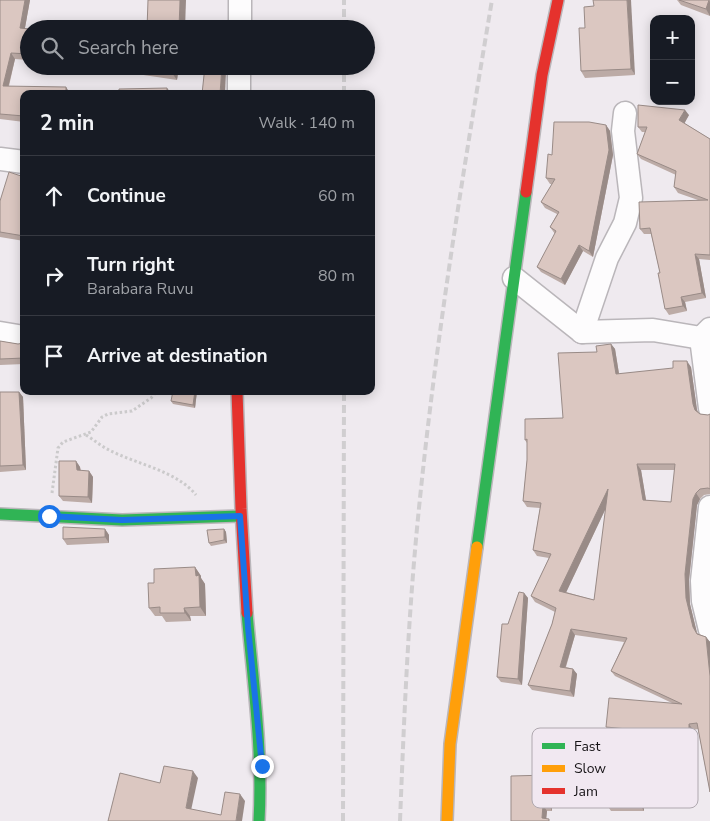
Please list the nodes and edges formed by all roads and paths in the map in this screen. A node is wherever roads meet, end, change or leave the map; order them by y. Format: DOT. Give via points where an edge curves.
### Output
graph roads {
  1 [pos="240,0"];
  2 [pos="558,0"];
  3 [pos="240,20"];
  4 [pos="240,75"];
  5 [pos="239,90"];
  6 [pos="625,113"];
  7 [pos="0,159"];
  8 [pos="20,162"];
  9 [pos="514,278"];
  10 [pos="582,332"];
  11 [pos="0,333"];
  12 [pos="706,334"];
  13 [pos="20,336"];
  14 [pos="154,395"];
  15 [pos="237,395"];
  16 [pos="710,408"];
  17 [pos="86,435"];
  18 [pos="710,507"];
  19 [pos="0,514"];
  20 [pos="49,516"];
  21 [pos="240,516"];
  22 [pos="209,517"];
  23 [pos="710,630"];
  24 [pos="260,821"];
  25 [pos="447,821"];
  1 -- 3 [label="street"];
  2 -- 9 [label="street" via="542,75"];
  4 -- 5 [label="street"];
  6 -- 10 [label="street" via="623,131 631,198 625,223 607,258"];
  7 -- 8 [label="street"];
  9 -- 10 [label="street"];
  9 -- 25 [label="street" via="450,744"];
  10 -- 12 [label="street" via="653,330"];
  11 -- 13 [label="street"];
  12 -- 16 [label="street"];
  14 -- 17 [label="path" via="132,411 102,417"];
  15 -- 21 [label="street"];
  17 -- 20 [label="path" via="63,442 58,448"];
  17 -- 22 [label="path" via="108,450 189,486"];
  18 -- 23 [label="street" via="702,587"];
  19 -- 20 [label="street"];
  20 -- 22 [label="street" via="122,520"];
  21 -- 22 [label="street"];
  21 -- 24 [label="street" via="262,766"];
}
